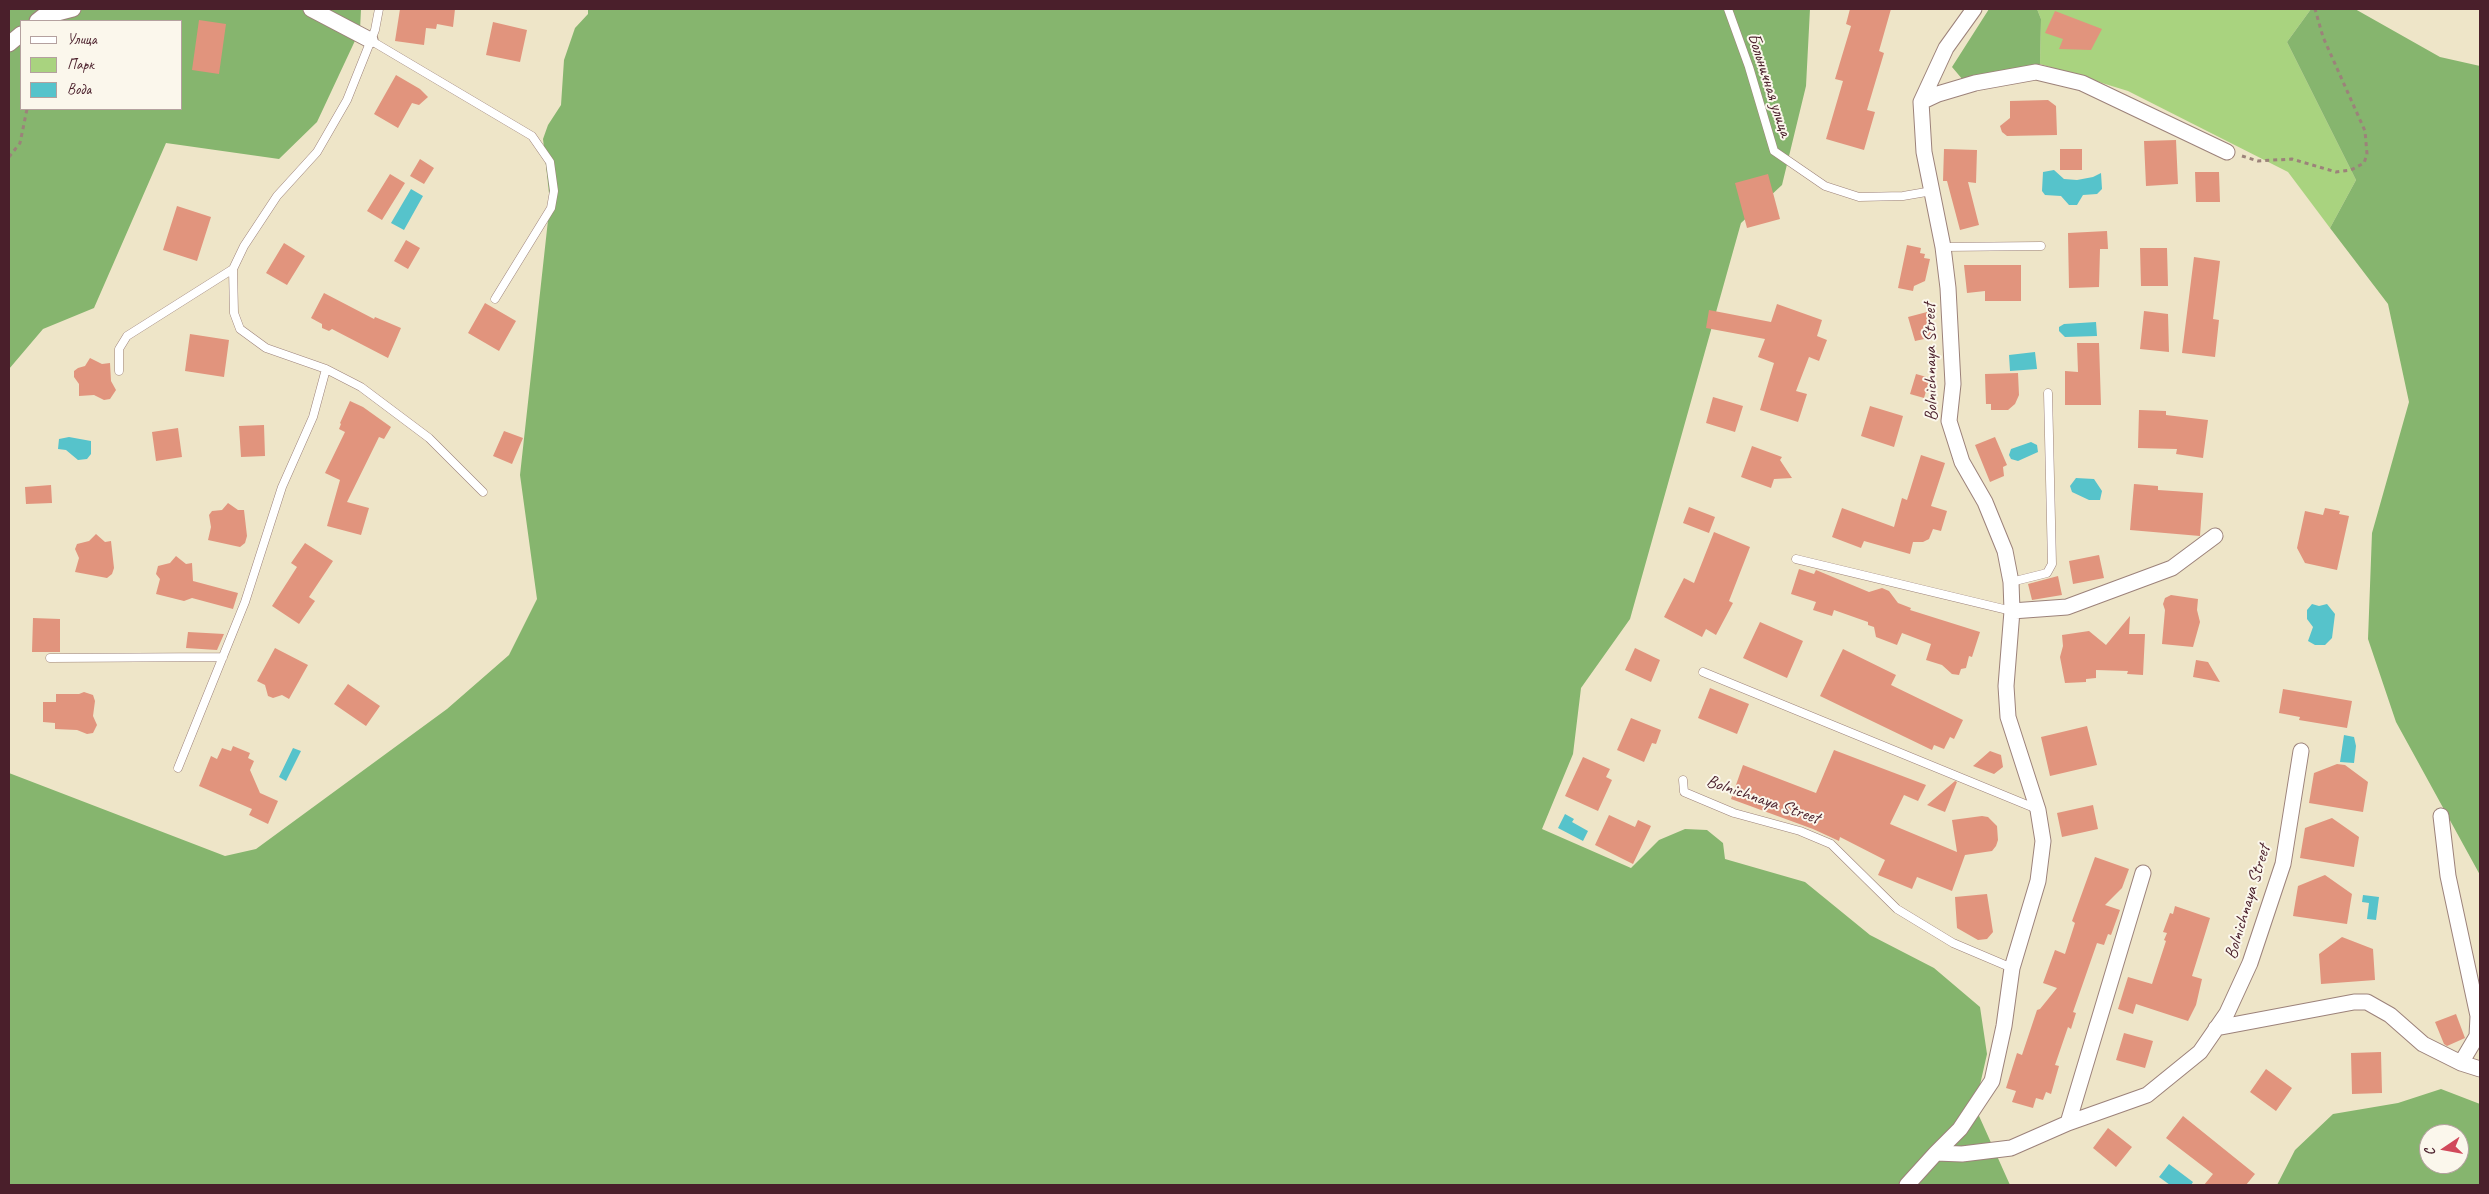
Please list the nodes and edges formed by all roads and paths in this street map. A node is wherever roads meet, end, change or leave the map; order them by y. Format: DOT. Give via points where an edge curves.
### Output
graph roads {
  1 [pos="74,9"];
  2 [pos="314,9"];
  3 [pos="379,9"];
  4 [pos="1728,9"];
  5 [pos="1974,9"];
  6 [pos="2315,9"];
  7 [pos="40,16"];
  8 [pos="20,35"];
  9 [pos="370,40"];
  10 [pos="9,44"];
  11 [pos="1921,102"];
  12 [pos="27,110"];
  13 [pos="2227,152"];
  14 [pos="9,157"];
  15 [pos="1932,191"];
  16 [pos="2041,246"];
  17 [pos="1943,247"];
  18 [pos="233,269"];
  19 [pos="495,299"];
  20 [pos="326,369"];
  21 [pos="119,370"];
  22 [pos="2048,393"];
  23 [pos="483,492"];
  24 [pos="2215,536"];
  25 [pos="1796,559"];
  26 [pos="2011,582"];
  27 [pos="2012,611"];
  28 [pos="223,657"];
  29 [pos="50,658"];
  30 [pos="1703,672"];
  31 [pos="2301,751"];
  32 [pos="178,768"];
  33 [pos="1683,780"];
  34 [pos="2038,810"];
  35 [pos="2442,816"];
  36 [pos="2143,872"];
  37 [pos="2012,968"];
  38 [pos="2216,1028"];
  39 [pos="2461,1063"];
  40 [pos="2480,1069"];
  41 [pos="2068,1123"];
  42 [pos="1936,1153"];
  43 [pos="1907,1185"];
  1 -- 7 [label="street"];
  2 -- 9 [label="street"];
  3 -- 9 [label="lane"];
  4 -- 15 [label="lane, Больничная улица" via="1774,151 1825,186 1858,197 1903,196"];
  5 -- 11 [label="street, Bolnichnaya Street" via="1946,48"];
  6 -- 13 [label="path" via="2323,37 2365,131 2367,154 2364,163 2336,172 2292,159 2258,161"];
  8 -- 10 [label="street"];
  9 -- 18 [label="lane" via="347,100 317,152 277,196"];
  9 -- 19 [label="lane" via="532,136 550,162 554,191 551,208"];
  11 -- 13 [label="street" via="1975,83 2036,72 2082,83"];
  11 -- 15 [label="street, Bolnichnaya Street" via="1924,152"];
  12 -- 14 [label="path" via="20,142"];
  15 -- 17 [label="street, Bolnichnaya Street"];
  16 -- 17 [label="lane"];
  17 -- 26 [label="street, Bolnichnaya Street" via="1953,384 1949,422 1962,462 1985,502 2005,551"];
  18 -- 20 [label="lane" via="234,313 240,329 266,348"];
  18 -- 21 [label="lane" via="128,336 119,349"];
  20 -- 23 [label="lane" via="361,387 429,438"];
  20 -- 28 [label="lane" via="313,416 282,487 245,602"];
  22 -- 26 [label="lane" via="2052,564 2046,573"];
  24 -- 27 [label="street" via="2172,568 2067,607"];
  25 -- 27 [label="lane"];
  26 -- 27 [label="street, Bolnichnaya Street"];
  27 -- 34 [label="street, Bolnichnaya Street" via="2006,686 2008,717"];
  28 -- 29 [label="lane"];
  28 -- 32 [label="lane"];
  30 -- 34 [label="lane"];
  31 -- 38 [label="street, Bolnichnaya Street" via="2283,864 2250,963"];
  33 -- 37 [label="lane, Bolnichnaya Street" via="1684,792 1734,813 1800,831 1831,844 1897,909 1953,943"];
  34 -- 37 [label="street, Bolnichnaya Street" via="2043,841 2038,881"];
  35 -- 39 [label="street" via="2448,876 2478,1016 2477,1036"];
  36 -- 41 [label="street"];
  37 -- 42 [label="street, Bolnichnaya Street" via="1992,1081 1960,1129"];
  38 -- 39 [label="street" via="2367,1002 2390,1015 2423,1044"];
  38 -- 41 [label="street, Bolnichnaya Street" via="2200,1052 2147,1095"];
  39 -- 40 [label="street"];
  41 -- 42 [label="street, Bolnichnaya Street" via="2011,1148 1962,1154"];
  42 -- 43 [label="street, Bolnichnaya Street"];
}
